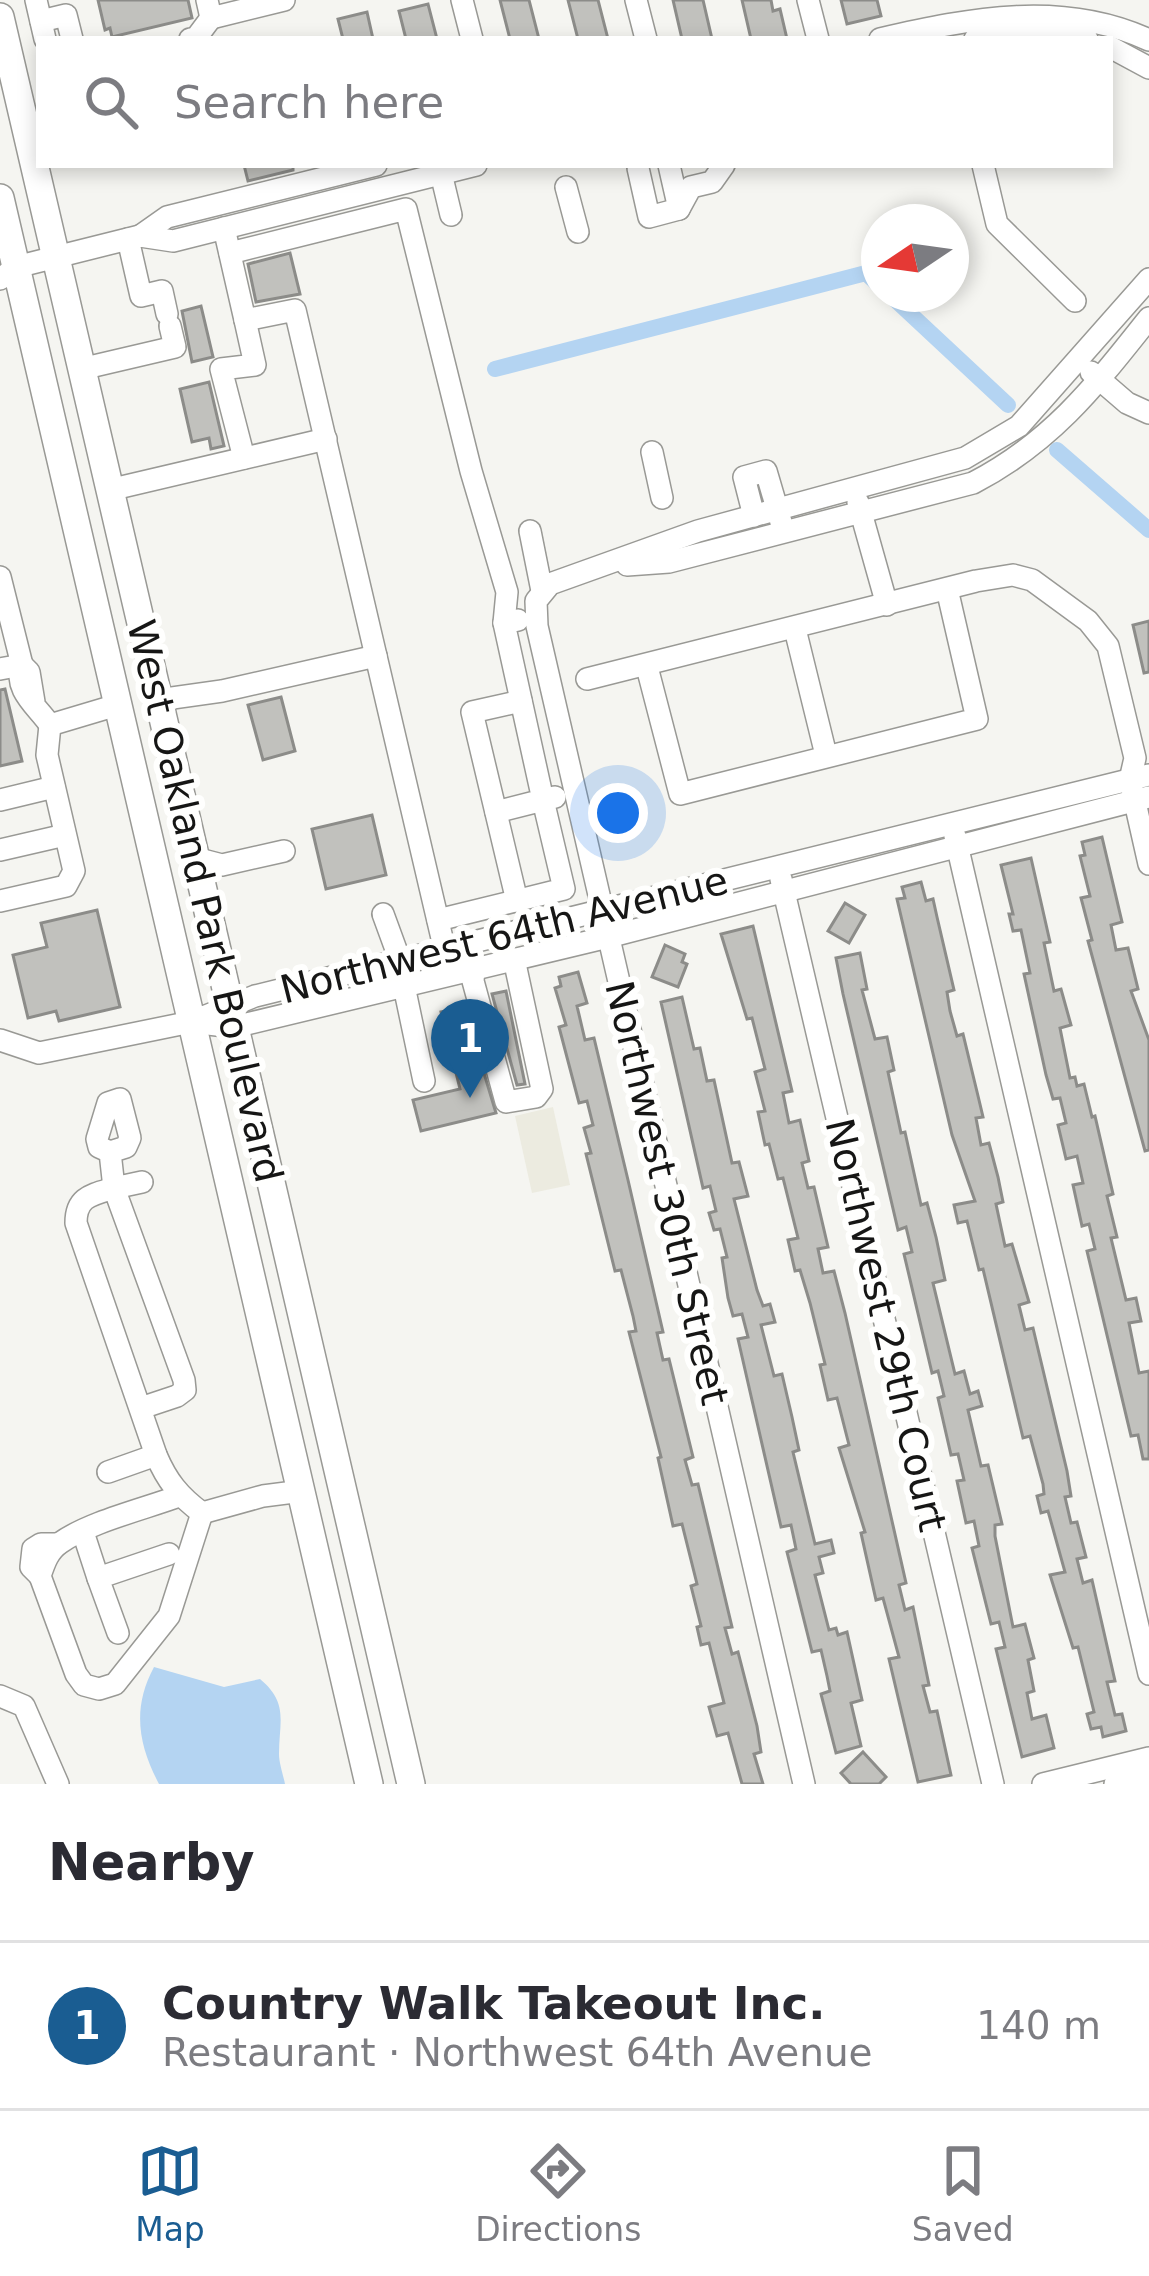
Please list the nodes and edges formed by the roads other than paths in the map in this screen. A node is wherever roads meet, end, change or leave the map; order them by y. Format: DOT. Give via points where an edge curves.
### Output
graph roads {
  1 [pos="284,0"];
  2 [pos="463,0"];
  3 [pos="636,0"];
  4 [pos="808,0"];
  5 [pos="1077,6"];
  6 [pos="209,9"];
  7 [pos="0,17"];
  8 [pos="41,20"];
  9 [pos="982,22"];
  10 [pos="951,31"];
  11 [pos="71,36"];
  12 [pos="471,36"];
  13 [pos="645,36"];
  14 [pos="817,36"];
  15 [pos="907,36"];
  16 [pos="1074,36"];
  17 [pos="1080,36"];
  18 [pos="1149,40"];
  19 [pos="1113,49"];
  20 [pos="1149,68"];
  21 [pos="31,118"];
  22 [pos="40,168"];
  23 [pos="365,168"];
  24 [pos="638,168"];
  25 [pos="669,168"];
  26 [pos="722,168"];
  27 [pos="984,168"];
  28 [pos="440,169"];
  29 [pos="350,172"];
  30 [pos="395,175"];
  31 [pos="307,182"];
  32 [pos="566,187"];
  33 [pos="356,195"];
  34 [pos="0,198"];
  35 [pos="313,206"];
  36 [pos="679,209"];
  37 [pos="451,215"];
  38 [pos="224,228"];
  39 [pos="578,232"];
  40 [pos="134,238"];
  41 [pos="230,253"];
  42 [pos="55,257"];
  43 [pos="5,270"];
  44 [pos="1149,279"];
  45 [pos="1075,301"];
  46 [pos="1149,317"];
  47 [pos="245,320"];
  48 [pos="1079,362"];
  49 [pos="81,369"];
  50 [pos="1100,380"];
  51 [pos="1149,413"];
  52 [pos="326,439"];
  53 [pos="652,452"];
  54 [pos="244,458"];
  55 [pos="855,489"];
  56 [pos="109,490"];
  57 [pos="662,498"];
  58 [pos="778,510"];
  59 [pos="862,515"];
  60 [pos="754,516"];
  61 [pos="530,531"];
  62 [pos="783,534"];
  63 [pos="602,567"];
  64 [pos="0,580"];
  65 [pos="946,589"];
  66 [pos="538,603"];
  67 [pos="887,605"];
  68 [pos="504,623"];
  69 [pos="795,629"];
  70 [pos="7,632"];
  71 [pos="376,656"];
  72 [pos="11,667"];
  73 [pos="647,667"];
  74 [pos="587,679"];
  75 [pos="158,700"];
  76 [pos="521,701"];
  77 [pos="117,705"];
  78 [pos="50,725"];
  79 [pos="826,755"];
  80 [pos="54,787"];
  81 [pos="1140,788"];
  82 [pos="573,793"];
  83 [pos="0,800"];
  84 [pos="543,800"];
  85 [pos="496,812"];
  86 [pos="65,835"];
  87 [pos="955,835"];
  88 [pos="0,850"];
  89 [pos="284,851"];
  90 [pos="195,858"];
  91 [pos="1149,864"];
  92 [pos="778,866"];
  93 [pos="784,891"];
  94 [pos="0,901"];
  95 [pos="517,901"];
  96 [pos="602,912"];
  97 [pos="379,915"];
  98 [pos="438,920"];
  99 [pos="608,937"];
  100 [pos="437,953"];
  101 [pos="514,959"];
  102 [pos="474,969"];
  103 [pos="392,973"];
  104 [pos="231,1015"];
  105 [pos="190,1022"];
  106 [pos="0,1040"];
  107 [pos="424,1081"];
  108 [pos="110,1152"];
  109 [pos="142,1182"];
  110 [pos="114,1188"];
  111 [pos="141,1408"];
  112 [pos="290,1439"];
  113 [pos="156,1455"];
  114 [pos="338,1469"];
  115 [pos="108,1472"];
  116 [pos="302,1490"];
  117 [pos="179,1496"];
  118 [pos="202,1513"];
  119 [pos="82,1532"];
  120 [pos="354,1540"];
  121 [pos="169,1554"];
  122 [pos="98,1578"];
  123 [pos="118,1633"];
  124 [pos="1149,1674"];
  125 [pos="0,1696"];
  126 [pos="1149,1758"];
  127 [pos="1149,1775"];
  128 [pos="1079,1780"];
  129 [pos="58,1784"];
  130 [pos="369,1784"];
  131 [pos="411,1784"];
  132 [pos="804,1784"];
  133 [pos="993,1784"];
  134 [pos="1043,1784"];
  135 [pos="1115,1784"];
  1 -- 6 [label="street"];
  2 -- 12 [label="street"];
  3 -- 13 [label="street"];
  4 -- 14 [label="street"];
  5 -- 9 [label="street"];
  5 -- 17 [label="street"];
  5 -- 18 [label="street"];
  7 -- 21 [label="main road, West Oakland Park Boulevard"];
  8 -- 11 [label="street" via="66,15"];
  9 -- 10 [label="street"];
  9 -- 16 [label="street"];
  10 -- 15 [label="street"];
  19 -- 20 [label="street"];
  22 -- 42 [label="main road, West Oakland Park Boulevard"];
  23 -- 29 [label="street"];
  24 -- 36 [label="street" via="650,217"];
  25 -- 36 [label="street"];
  26 -- 36 [label="street" via="712,182 691,187"];
  27 -- 45 [label="street" via="997,224"];
  28 -- 30 [label="street"];
  28 -- 37 [label="street"];
  29 -- 31 [label="street"];
  29 -- 33 [label="street"];
  30 -- 33 [label="street"];
  31 -- 35 [label="street"];
  31 -- 40 [label="street" via="167,217"];
  32 -- 39 [label="street"];
  33 -- 35 [label="street"];
  34 -- 43 [label="main road, West Oakland Park Boulevard"];
  35 -- 38 [label="street"];
  38 -- 40 [label="street" via="173,241"];
  38 -- 41 [label="street"];
  40 -- 42 [label="street"];
  40 -- 49 [label="street" via="141,296 162,291 175,347"];
  41 -- 47 [label="street"];
  41 -- 68 [label="street" via="406,209 507,592"];
  42 -- 43 [label="street"];
  42 -- 49 [label="main road, West Oakland Park Boulevard"];
  43 -- 77 [label="main road, West Oakland Park Boulevard"];
  44 -- 48 [label="street"];
  46 -- 50 [label="street"];
  47 -- 52 [label="street" via="295,310"];
  47 -- 54 [label="street" via="254,365 221,369"];
  48 -- 50 [label="street"];
  48 -- 55 [label="street" via="1019,426 965,458"];
  49 -- 56 [label="main road, West Oakland Park Boulevard"];
  50 -- 51 [label="street"];
  50 -- 59 [label="street" via="1018,460 973,483"];
  52 -- 54 [label="street"];
  52 -- 71 [label="street"];
  53 -- 57 [label="street"];
  54 -- 56 [label="street"];
  55 -- 58 [label="street"];
  55 -- 59 [label="street"];
  56 -- 75 [label="main road, West Oakland Park Boulevard"];
  58 -- 60 [label="street"];
  58 -- 60 [label="street" via="766,471 744,477"];
  58 -- 62 [label="street"];
  59 -- 62 [label="street"];
  59 -- 67 [label="street"];
  60 -- 63 [label="street"];
  61 -- 66 [label="street, Northwest 30th Street"];
  62 -- 63 [label="street" via="669,562"];
  63 -- 66 [label="street" via="550,584"];
  64 -- 70 [label="street"];
  65 -- 67 [label="street"];
  65 -- 79 [label="street" via="977,719"];
  65 -- 81 [label="street" via="1013,575 1048,589 1088,621 1108,646"];
  66 -- 68 [label="street"];
  66 -- 82 [label="street, Northwest 30th Street"];
  67 -- 69 [label="street"];
  68 -- 76 [label="street"];
  69 -- 73 [label="street"];
  69 -- 79 [label="street"];
  70 -- 72 [label="street"];
  71 -- 75 [label="street"];
  71 -- 98 [label="street"];
  72 -- 78 [label="street"];
  73 -- 74 [label="street"];
  73 -- 79 [label="street" via="680,794"];
  75 -- 90 [label="main road, West Oakland Park Boulevard"];
  76 -- 84 [label="street"];
  76 -- 85 [label="street" via="472,712"];
  77 -- 78 [label="street"];
  77 -- 105 [label="main road, West Oakland Park Boulevard"];
  78 -- 80 [label="street"];
  80 -- 83 [label="street"];
  80 -- 86 [label="street"];
  81 -- 87 [label="street, Northwest 64th Avenue"];
  81 -- 91 [label="street"];
  82 -- 84 [label="street"];
  82 -- 96 [label="street, Northwest 30th Street"];
  84 -- 85 [label="street"];
  84 -- 95 [label="street" via="564,889"];
  85 -- 95 [label="street"];
  86 -- 88 [label="street"];
  86 -- 94 [label="street" via="73,880"];
  87 -- 92 [label="street, Northwest 64th Avenue"];
  87 -- 93 [label="street, Northwest 64th Avenue"];
  87 -- 124 [label="street"];
  89 -- 90 [label="street" via="222,866"];
  90 -- 104 [label="main road, West Oakland Park Boulevard"];
  92 -- 93 [label="street, Northwest 29th Court"];
  92 -- 96 [label="street, Northwest 64th Avenue"];
  93 -- 99 [label="street, Northwest 64th Avenue"];
  93 -- 133 [label="street, Northwest 29th Court"];
  95 -- 98 [label="street"];
  96 -- 99 [label="street, Northwest 30th Street"];
  96 -- 100 [label="street, Northwest 64th Avenue"];
  97 -- 103 [label="street" via="394,936"];
  98 -- 100 [label="street"];
  99 -- 101 [label="street, Northwest 64th Avenue"];
  99 -- 132 [label="street, Northwest 30th Street"];
  100 -- 103 [label="street" via="410,972"];
  101 -- 102 [label="street, Northwest 64th Avenue"];
  101 -- 102 [label="street" via="542,1089 536,1097 506,1102"];
  102 -- 103 [label="street, Northwest 64th Avenue"];
  103 -- 104 [label="street, Northwest 64th Avenue"];
  103 -- 104 [label="street, Northwest 64th Avenue" via="376,992"];
  103 -- 107 [label="street"];
  104 -- 105 [label="street, Northwest 64th Avenue"];
  104 -- 114 [label="main road, West Oakland Park Boulevard"];
  105 -- 106 [label="street, Northwest 64th Avenue" via="39,1053"];
  105 -- 112 [label="main road, West Oakland Park Boulevard"];
  108 -- 110 [label="street"];
  109 -- 110 [label="street"];
  110 -- 111 [label="street" via="83,1198 76,1223"];
  110 -- 111 [label="street" via="184,1380 177,1396"];
  111 -- 113 [label="street"];
  112 -- 114 [label="main road" via="320,1468"];
  112 -- 116 [label="main road, West Oakland Park Boulevard"];
  113 -- 115 [label="street"];
  113 -- 117 [label="street"];
  114 -- 120 [label="main road, West Oakland Park Boulevard"];
  116 -- 118 [label="street"];
  116 -- 120 [label="main road"];
  116 -- 130 [label="main road, West Oakland Park Boulevard"];
  117 -- 118 [label="street"];
  117 -- 119 [label="street"];
  118 -- 119 [label="street" via="169,1616 115,1684 99,1689 76,1674 40,1576 58,1544"];
  119 -- 122 [label="street"];
  120 -- 131 [label="main road, West Oakland Park Boulevard"];
  121 -- 122 [label="street"];
  122 -- 123 [label="street"];
  125 -- 129 [label="street" via="24,1706"];
  126 -- 128 [label="street"];
  127 -- 135 [label="street"];
  128 -- 134 [label="street"];
}
